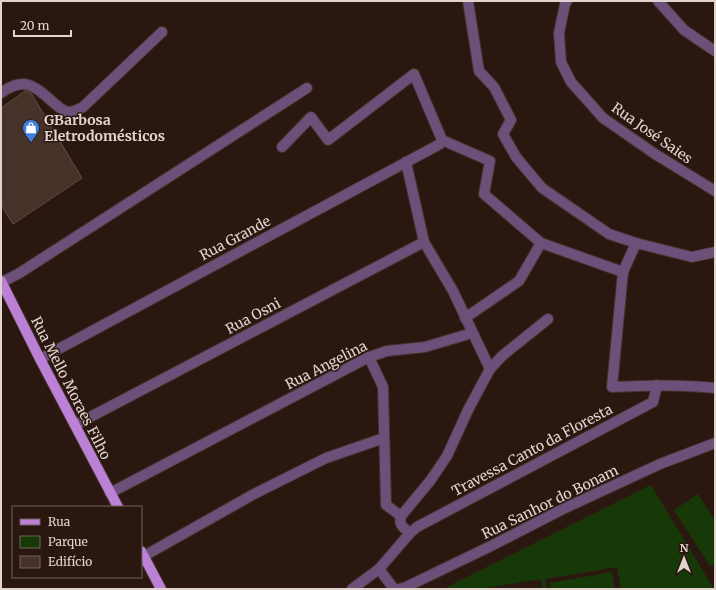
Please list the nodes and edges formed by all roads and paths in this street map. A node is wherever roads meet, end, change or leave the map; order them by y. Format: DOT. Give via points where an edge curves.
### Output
graph roads {
  1 [pos="468,1"];
  2 [pos="567,1"];
  3 [pos="658,1"];
  4 [pos="162,32"];
  5 [pos="715,50"];
  6 [pos="307,88"];
  7 [pos="1,93"];
  8 [pos="442,140"];
  9 [pos="282,147"];
  10 [pos="406,162"];
  11 [pos="715,191"];
  12 [pos="424,242"];
  13 [pos="541,243"];
  14 [pos="636,243"];
  15 [pos="715,252"];
  16 [pos="623,272"];
  17 [pos="2,281"];
  18 [pos="465,318"];
  19 [pos="548,318"];
  20 [pos="472,333"];
  21 [pos="369,357"];
  22 [pos="40,358"];
  23 [pos="490,369"];
  24 [pos="657,385"];
  25 [pos="715,388"];
  26 [pos="75,425"];
  27 [pos="384,438"];
  28 [pos="715,443"];
  29 [pos="110,493"];
  30 [pos="117,506"];
  31 [pos="401,516"];
  32 [pos="410,533"];
  33 [pos="142,553"];
  34 [pos="380,569"];
  35 [pos="161,589"];
  36 [pos="352,589"];
  37 [pos="394,589"];
  38 [pos="398,589"];
  1 -- 14 [label="street" via="479,71 494,86 511,120 503,134 516,157 542,188 609,234"];
  2 -- 11 [label="street, Rua José Saies" via="559,33 561,62 572,82 603,118"];
  3 -- 5 [label="street" via="684,30"];
  4 -- 7 [label="street" via="83,107 75,111 68,112 60,108 36,87 26,84 16,85"];
  6 -- 17 [label="street" via="31,266"];
  8 -- 9 [label="street" via="414,74 328,140 311,117"];
  8 -- 10 [label="street, Rua Grande" via="440,144"];
  8 -- 13 [label="street" via="490,161 484,194"];
  10 -- 12 [label="street"];
  10 -- 22 [label="street, Rua Grande"];
  12 -- 18 [label="street" via="453,291"];
  12 -- 26 [label="street, Rua Osni"];
  13 -- 16 [label="street"];
  13 -- 18 [label="street" via="519,281"];
  14 -- 15 [label="street" via="692,257"];
  14 -- 16 [label="street"];
  16 -- 24 [label="street, Travessa Canto da Floresta" via="612,387"];
  17 -- 22 [label="main road, Rua Mello Moraes Filho"];
  18 -- 20 [label="street"];
  19 -- 23 [label="street"];
  20 -- 21 [label="street, Rua Angelina" via="425,347 388,351"];
  20 -- 23 [label="street"];
  21 -- 27 [label="street" via="383,387"];
  21 -- 29 [label="street, Rua Angelina"];
  22 -- 26 [label="main road, Rua Mello Moraes Filho"];
  23 -- 31 [label="street" via="447,456"];
  24 -- 25 [label="street, Travessa Canto da Floresta"];
  24 -- 32 [label="street, Travessa Canto da Floresta" via="653,402"];
  26 -- 29 [label="main road, Rua Mello Moraes Filho"];
  27 -- 31 [label="street" via="386,506"];
  27 -- 33 [label="street" via="326,458 254,494 156,549"];
  28 -- 38 [label="street, Rua Sanhor do Bonam" via="660,464 570,505 491,546"];
  29 -- 30 [label="main road, Rua Mello Moraes Filho"];
  31 -- 32 [label="street" via="401,526"];
  32 -- 34 [label="street, Travessa Canto da Floresta"];
  33 -- 35 [label="main road"];
  34 -- 36 [label="street"];
  34 -- 37 [label="street"];
}
